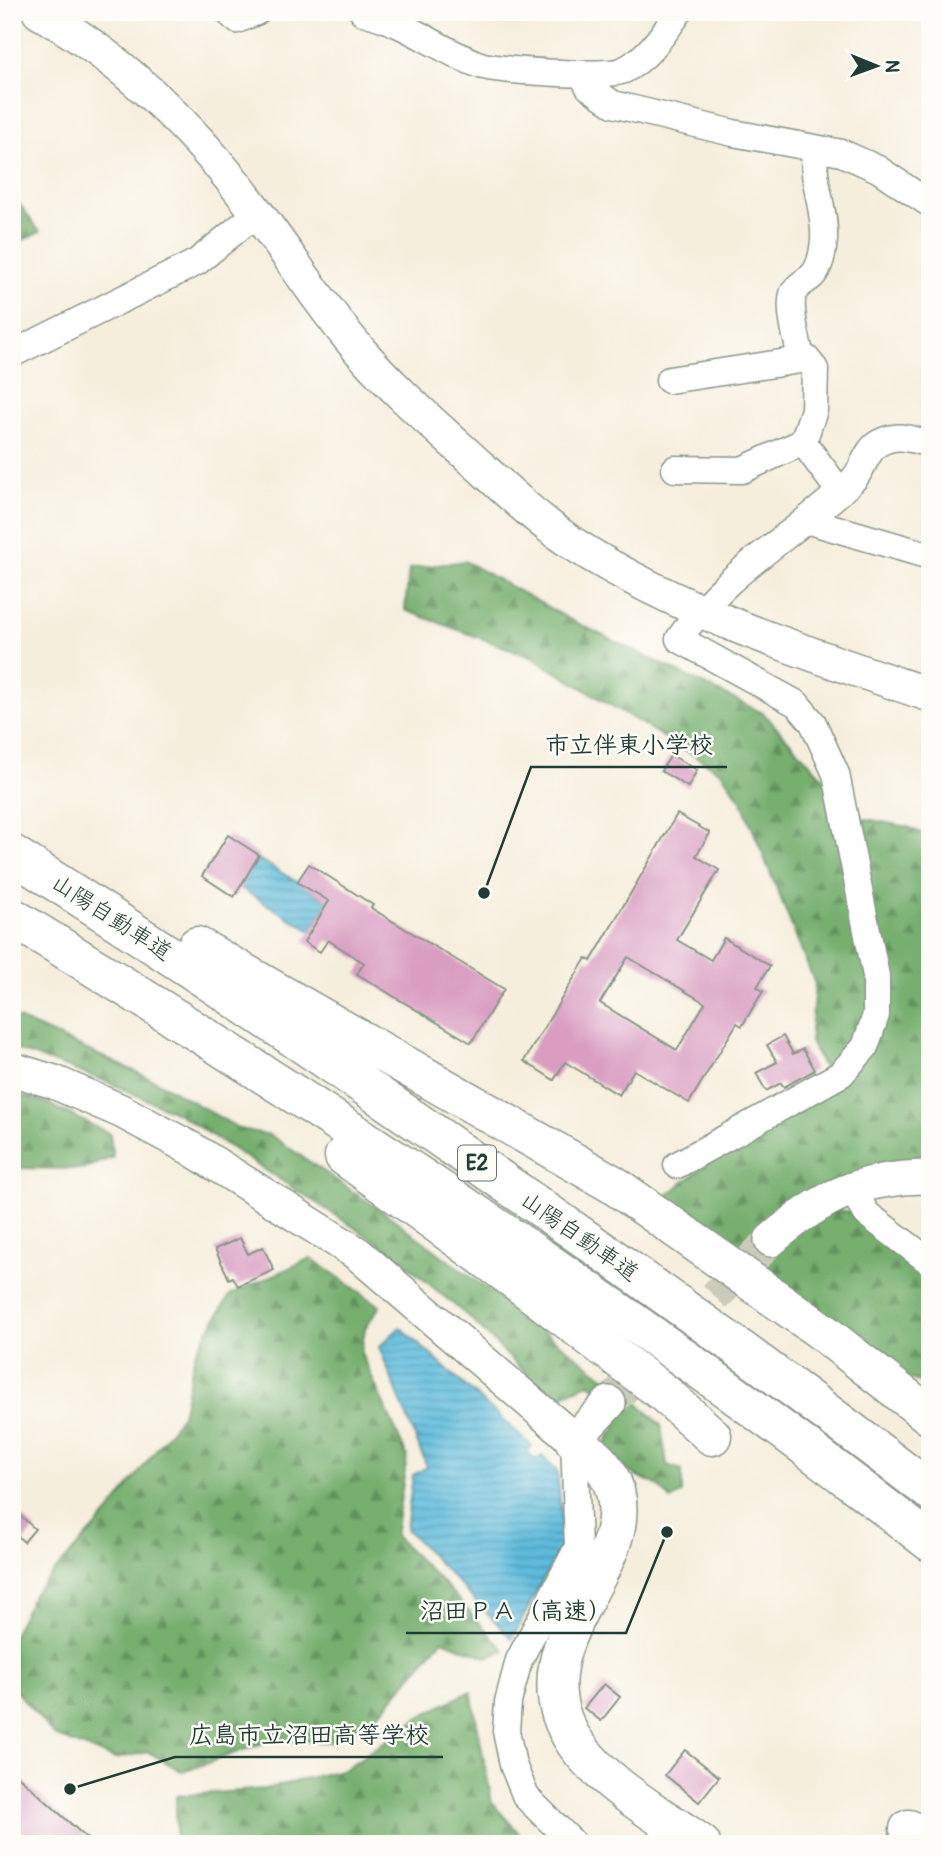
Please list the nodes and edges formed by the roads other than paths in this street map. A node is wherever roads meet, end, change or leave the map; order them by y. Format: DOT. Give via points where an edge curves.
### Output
graph roads {
  1 [pos="39,12"];
  2 [pos="228,12"];
  3 [pos="256,12"];
  4 [pos="363,12"];
  5 [pos="679,12"];
  6 [pos="582,74"];
  7 [pos="815,149"];
  8 [pos="930,204"];
  9 [pos="257,213"];
  10 [pos="12,354"];
  11 [pos="801,359"];
  12 [pos="669,380"];
  13 [pos="803,442"];
  14 [pos="930,444"];
  15 [pos="675,469"];
  16 [pos="841,492"];
  17 [pos="806,520"];
  18 [pos="930,556"];
  19 [pos="699,609"];
  20 [pos="930,695"];
  21 [pos="12,842"];
  22 [pos="12,853"];
  23 [pos="12,917"];
  24 [pos="113,978"];
  25 [pos="12,1069"];
  26 [pos="677,1165"];
  27 [pos="930,1177"];
  28 [pos="850,1187"];
  29 [pos="771,1240"];
  30 [pos="930,1262"];
  31 [pos="609,1403"];
  32 [pos="930,1416"];
  33 [pos="712,1436"];
  34 [pos="574,1440"];
  35 [pos="930,1491"];
  36 [pos="930,1542"];
  37 [pos="575,1844"];
  38 [pos="662,1844"];
  39 [pos="701,1844"];
  1 -- 9 [label="street" via="116,64 159,102"];
  2 -- 3 [label="street" via="237,20"];
  4 -- 6 [label="street" via="393,19 482,66"];
  5 -- 6 [label="street" via="657,43 622,71"];
  6 -- 7 [label="street" via="589,87 613,104"];
  7 -- 8 [label="street" via="842,153 878,169"];
  7 -- 11 [label="street" via="815,188 824,240 813,275 798,285 791,298"];
  9 -- 10 [label="street" via="197,262"];
  9 -- 19 [label="street" via="351,341 518,501 574,544"];
  11 -- 12 [label="street"];
  11 -- 13 [label="street" via="815,369 816,378 814,410"];
  13 -- 15 [label="street" via="742,470"];
  13 -- 16 [label="street"];
  14 -- 16 [label="street" via="896,435 875,444 856,478"];
  16 -- 17 [label="street"];
  17 -- 18 [label="street"];
  17 -- 19 [label="street"];
  19 -- 20 [label="street" via="799,650"];
  19 -- 26 [label="street" via="679,639 797,704 813,723 836,774 876,976 876,1015 865,1046 841,1074"];
  21 -- 32 [label="highway" via="614,1185 799,1314"];
  22 -- 35 [label="highway, 山陽自動車道 / E2" via="440,1137 737,1347"];
  23 -- 24 [label="highway, 山陽自動車道 / E2"];
  24 -- 33 [label="highway" via="665,1394"];
  24 -- 36 [label="highway, 山陽自動車道 / E2" via="529,1249"];
  25 -- 34 [label="street" via="121,1111 190,1148 358,1254"];
  27 -- 28 [label="street" via="887,1178"];
  28 -- 29 [label="street" via="797,1217"];
  28 -- 30 [label="street" via="867,1214"];
  31 -- 34 [label="street"];
  34 -- 37 [label="street" via="579,1547 519,1660 506,1731 526,1797"];
  34 -- 38 [label="highway" via="604,1480 609,1522 550,1649 547,1701 554,1728 568,1752"];
  34 -- 39 [label="highway" via="607,1471 618,1510 613,1539 561,1650 557,1678 563,1719 593,1764"];
}
